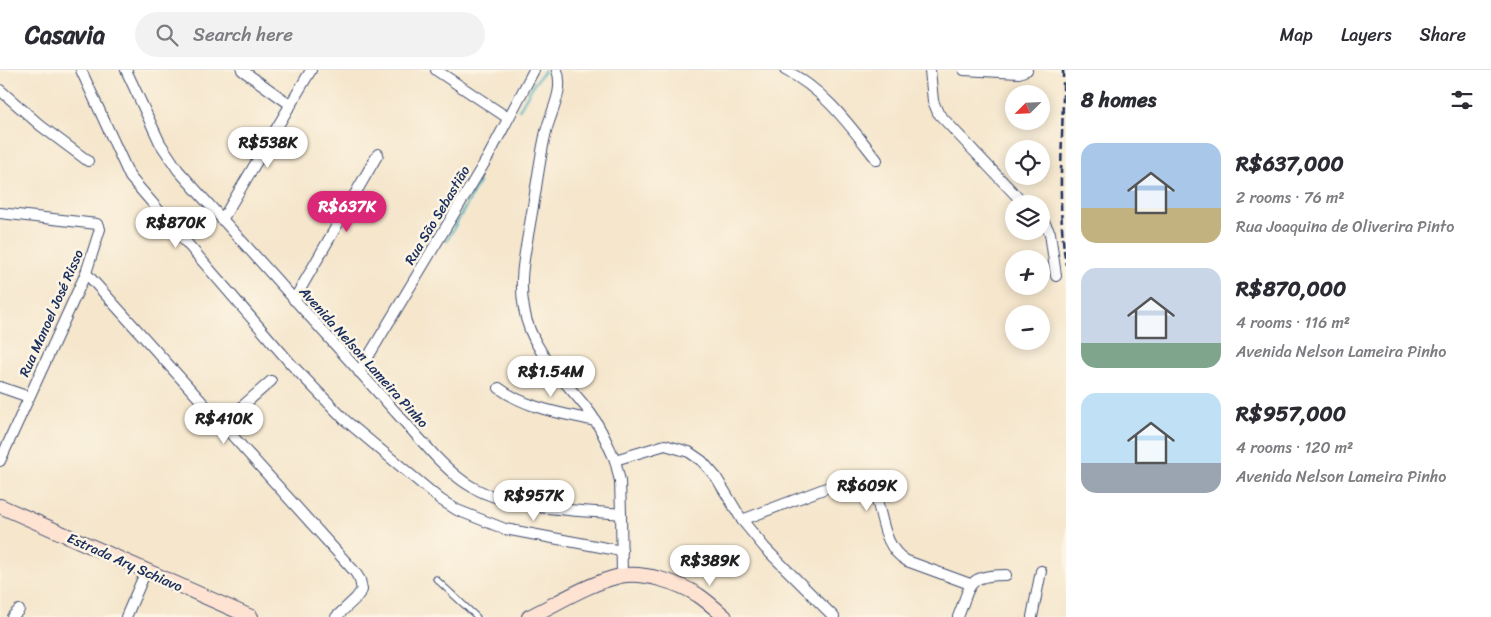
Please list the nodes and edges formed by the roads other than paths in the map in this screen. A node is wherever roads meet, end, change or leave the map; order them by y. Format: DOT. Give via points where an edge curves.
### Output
graph roads {
  1 [pos="80,70"];
  2 [pos="126,70"];
  3 [pos="242,70"];
  4 [pos="311,70"];
  5 [pos="436,70"];
  6 [pos="534,70"];
  7 [pos="557,70"];
  8 [pos="785,70"];
  9 [pos="930,70"];
  10 [pos="964,70"];
  11 [pos="1023,72"];
  12 [pos="0,90"];
  13 [pos="292,105"];
  14 [pos="508,118"];
  15 [pos="378,154"];
  16 [pos="877,160"];
  17 [pos="88,161"];
  18 [pos="1015,195"];
  19 [pos="1,215"];
  20 [pos="222,220"];
  21 [pos="1050,233"];
  22 [pos="86,273"];
  23 [pos="1056,276"];
  24 [pos="294,300"];
  25 [pos="359,372"];
  26 [pos="271,381"];
  27 [pos="0,388"];
  28 [pos="499,388"];
  29 [pos="29,397"];
  30 [pos="595,421"];
  31 [pos="222,424"];
  32 [pos="615,460"];
  33 [pos="0,461"];
  34 [pos="0,506"];
  35 [pos="621,514"];
  36 [pos="742,520"];
  37 [pos="622,551"];
  38 [pos="146,571"];
  39 [pos="1041,571"];
  40 [pos="1006,575"];
  41 [pos="622,576"];
  42 [pos="436,579"];
  43 [pos="970,584"];
  44 [pos="126,617"];
  45 [pos="251,617"];
  46 [pos="336,617"];
  47 [pos="477,617"];
  48 [pos="529,617"];
  49 [pos="725,617"];
  50 [pos="834,617"];
  51 [pos="958,617"];
  52 [pos="1032,617"];
  1 -- 37 [label="street" via="130,177 263,333 345,420 457,510 511,530"];
  2 -- 20 [label="street, Avenida Nelson Lameira Pinho" via="167,156"];
  3 -- 13 [label="street"];
  4 -- 13 [label="street"];
  5 -- 14 [label="street"];
  6 -- 14 [label="street, Rua São Sebastião"];
  7 -- 30 [label="street" via="559,90 545,134 523,266 522,294 534,341"];
  8 -- 16 [label="street" via="822,95"];
  9 -- 18 [label="street" via="933,101 938,113"];
  10 -- 11 [label="street"];
  12 -- 17 [label="street"];
  13 -- 20 [label="street"];
  14 -- 25 [label="street, Rua São Sebastião" via="462,202"];
  15 -- 24 [label="street"];
  19 -- 22 [label="street, Rua Manoel José Risso" via="96,224 100,229"];
  20 -- 24 [label="street, Avenida Nelson Lameira Pinho"];
  21 -- 23 [label="street"];
  22 -- 29 [label="street, Rua Manoel José Risso"];
  22 -- 31 [label="street"];
  24 -- 25 [label="street, Avenida Nelson Lameira Pinho"];
  25 -- 35 [label="street, Avenida Nelson Lameira Pinho" via="436,457 474,488 531,505"];
  26 -- 31 [label="street"];
  27 -- 29 [label="street"];
  28 -- 30 [label="street" via="536,407"];
  29 -- 33 [label="street, Rua Manoel José Risso"];
  30 -- 32 [label="street"];
  31 -- 46 [label="street" via="360,580 362,590"];
  32 -- 35 [label="street" via="620,481"];
  32 -- 36 [label="street" via="665,445 689,452 716,477"];
  34 -- 38 [label="main road, Estrada Ary Schiavo"];
  35 -- 37 [label="street"];
  36 -- 43 [label="street" via="842,482 864,480 872,487 888,540 899,556"];
  36 -- 50 [label="street" via="777,562"];
  37 -- 41 [label="street"];
  38 -- 44 [label="street"];
  38 -- 45 [label="main road, Estrada Ary Schiavo"];
  39 -- 52 [label="street"];
  40 -- 43 [label="street" via="980,578"];
  41 -- 48 [label="main road"];
  41 -- 49 [label="main road" via="659,579 676,585 698,595"];
  42 -- 47 [label="lane"];
  43 -- 51 [label="street"];
}
